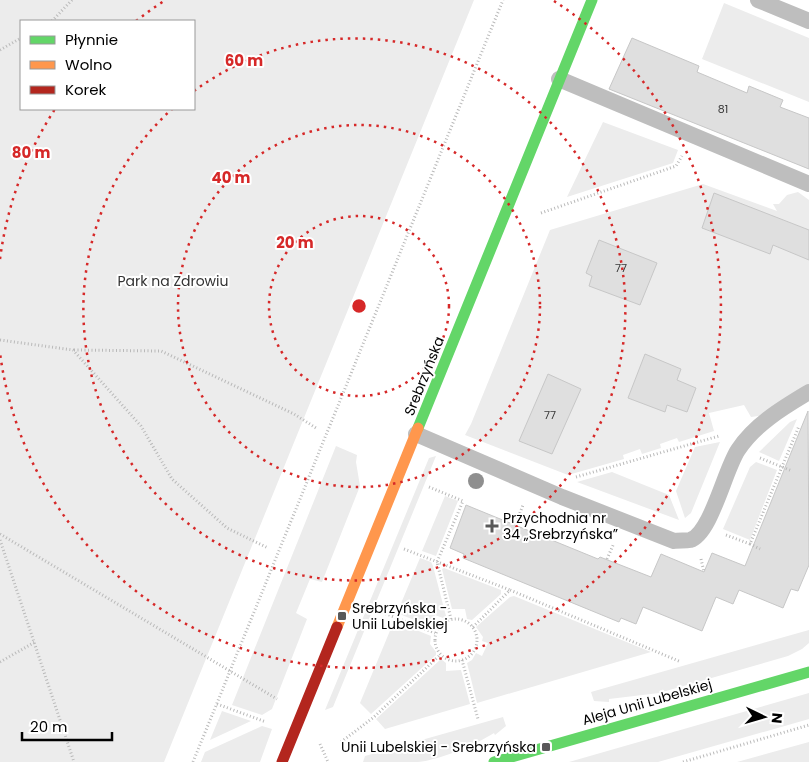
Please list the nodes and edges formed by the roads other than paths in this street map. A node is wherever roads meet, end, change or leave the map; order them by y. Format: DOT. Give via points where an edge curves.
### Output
graph roads {
  1 [pos="592,0"];
  2 [pos="758,0"];
  3 [pos="809,21"];
  4 [pos="559,79"];
  5 [pos="809,184"];
  6 [pos="809,392"];
  7 [pos="416,434"];
  8 [pos="809,672"];
  9 [pos="282,762"];
  10 [pos="494,762"];
  1 -- 4 [label="street, Srebrzyńska"];
  2 -- 3 [label="lane"];
  4 -- 5 [label="lane"];
  4 -- 7 [label="street, Srebrzyńska"];
  6 -- 7 [label="lane" via="779,410 747,438 726,474 711,514 701,532 691,540 674,540 562,497"];
  7 -- 9 [label="street, Srebrzyńska"];
  8 -- 10 [label="street, Aleja Unii Lubelskiej"];
}
